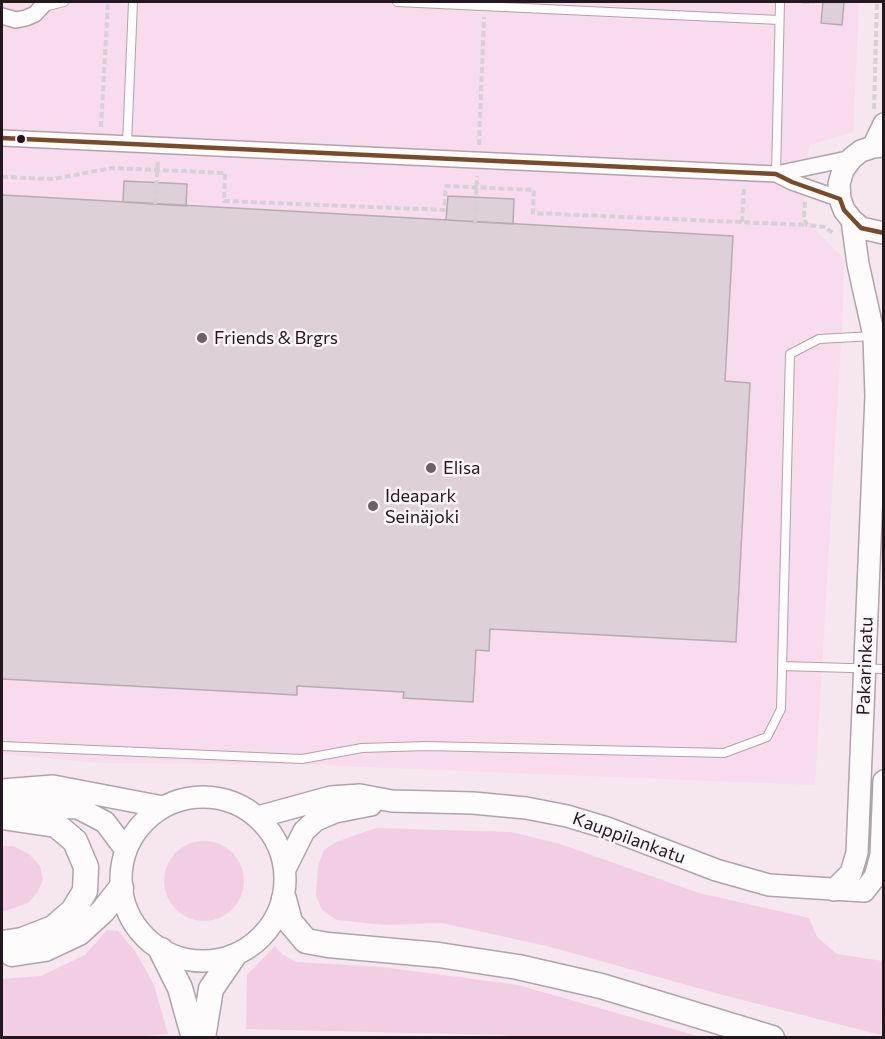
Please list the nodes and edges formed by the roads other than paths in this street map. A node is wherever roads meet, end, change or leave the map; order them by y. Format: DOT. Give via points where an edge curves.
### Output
graph roads {
  1 [pos="64,2"];
  2 [pos="133,2"];
  3 [pos="397,2"];
  4 [pos="780,2"];
  5 [pos="44,4"];
  6 [pos="2,16"];
  7 [pos="779,20"];
  8 [pos="884,124"];
  9 [pos="2,138"];
  10 [pos="127,144"];
  11 [pos="878,146"];
  12 [pos="852,158"];
  13 [pos="776,174"];
  14 [pos="840,199"];
  15 [pos="852,220"];
  16 [pos="884,233"];
  17 [pos="873,336"];
  18 [pos="782,666"];
  19 [pos="874,669"];
  20 [pos="2,746"];
  21 [pos="884,781"];
  22 [pos="2,790"];
  23 [pos="392,801"];
  24 [pos="163,807"];
  25 [pos="2,808"];
  26 [pos="2,817"];
  27 [pos="258,817"];
  28 [pos="126,850"];
  29 [pos="286,867"];
  30 [pos="121,888"];
  31 [pos="834,890"];
  32 [pos="284,899"];
  33 [pos="2,943"];
  34 [pos="161,950"];
  35 [pos="2,956"];
  36 [pos="232,957"];
  37 [pos="195,1038"];
  38 [pos="203,1038"];
  39 [pos="772,1038"];
  1 -- 5 [label="lane"];
  2 -- 10 [label="lane"];
  3 -- 7 [label="lane"];
  4 -- 7 [label="lane"];
  5 -- 6 [label="street" via="26,18"];
  7 -- 13 [label="lane"];
  8 -- 11 [label="street"];
  9 -- 10 [label="street"];
  10 -- 13 [label="street"];
  11 -- 12 [label="street"];
  12 -- 13 [label="street"];
  12 -- 14 [label="street" via="843,170"];
  13 -- 14 [label="street"];
  14 -- 15 [label="street"];
  15 -- 16 [label="street" via="861,228"];
  15 -- 17 [label="street, Pakarinkatu"];
  17 -- 18 [label="lane" via="819,339 790,354"];
  17 -- 19 [label="street, Pakarinkatu"];
  18 -- 19 [label="lane"];
  18 -- 20 [label="lane" via="781,709 767,737 724,753 426,746 362,748 302,759"];
  19 -- 31 [label="street, Pakarinkatu" via="857,853 851,873"];
  21 -- 31 [label="street, Kauppilankatu" via="881,855 874,877 864,891"];
  22 -- 24 [label="street" via="53,786"];
  23 -- 27 [label="street, Kauppilankatu" via="360,795 331,797"];
  23 -- 29 [label="street, Kauppilankatu" via="335,812 316,820 304,831"];
  23 -- 31 [label="street, Kauppilankatu" via="473,803 557,814 769,885"];
  24 -- 27 [label="street" via="196,797 207,798 229,801"];
  24 -- 28 [label="street" via="141,825"];
  25 -- 28 [label="street" via="78,808 105,822"];
  26 -- 33 [label="main road" via="56,825 75,842 86,867 85,891 73,911 53,928"];
  27 -- 29 [label="street" via="275,838"];
  28 -- 30 [label="street"];
  29 -- 32 [label="street"];
  30 -- 34 [label="street" via="133,924"];
  30 -- 35 [label="main road" via="79,933 45,949"];
  32 -- 36 [label="street" via="265,934"];
  32 -- 39 [label="main road" via="290,922 306,941 518,967 600,986"];
  34 -- 36 [label="street" via="184,960 208,962"];
  34 -- 37 [label="main road" via="180,987"];
  36 -- 38 [label="main road" via="211,989"];
}
